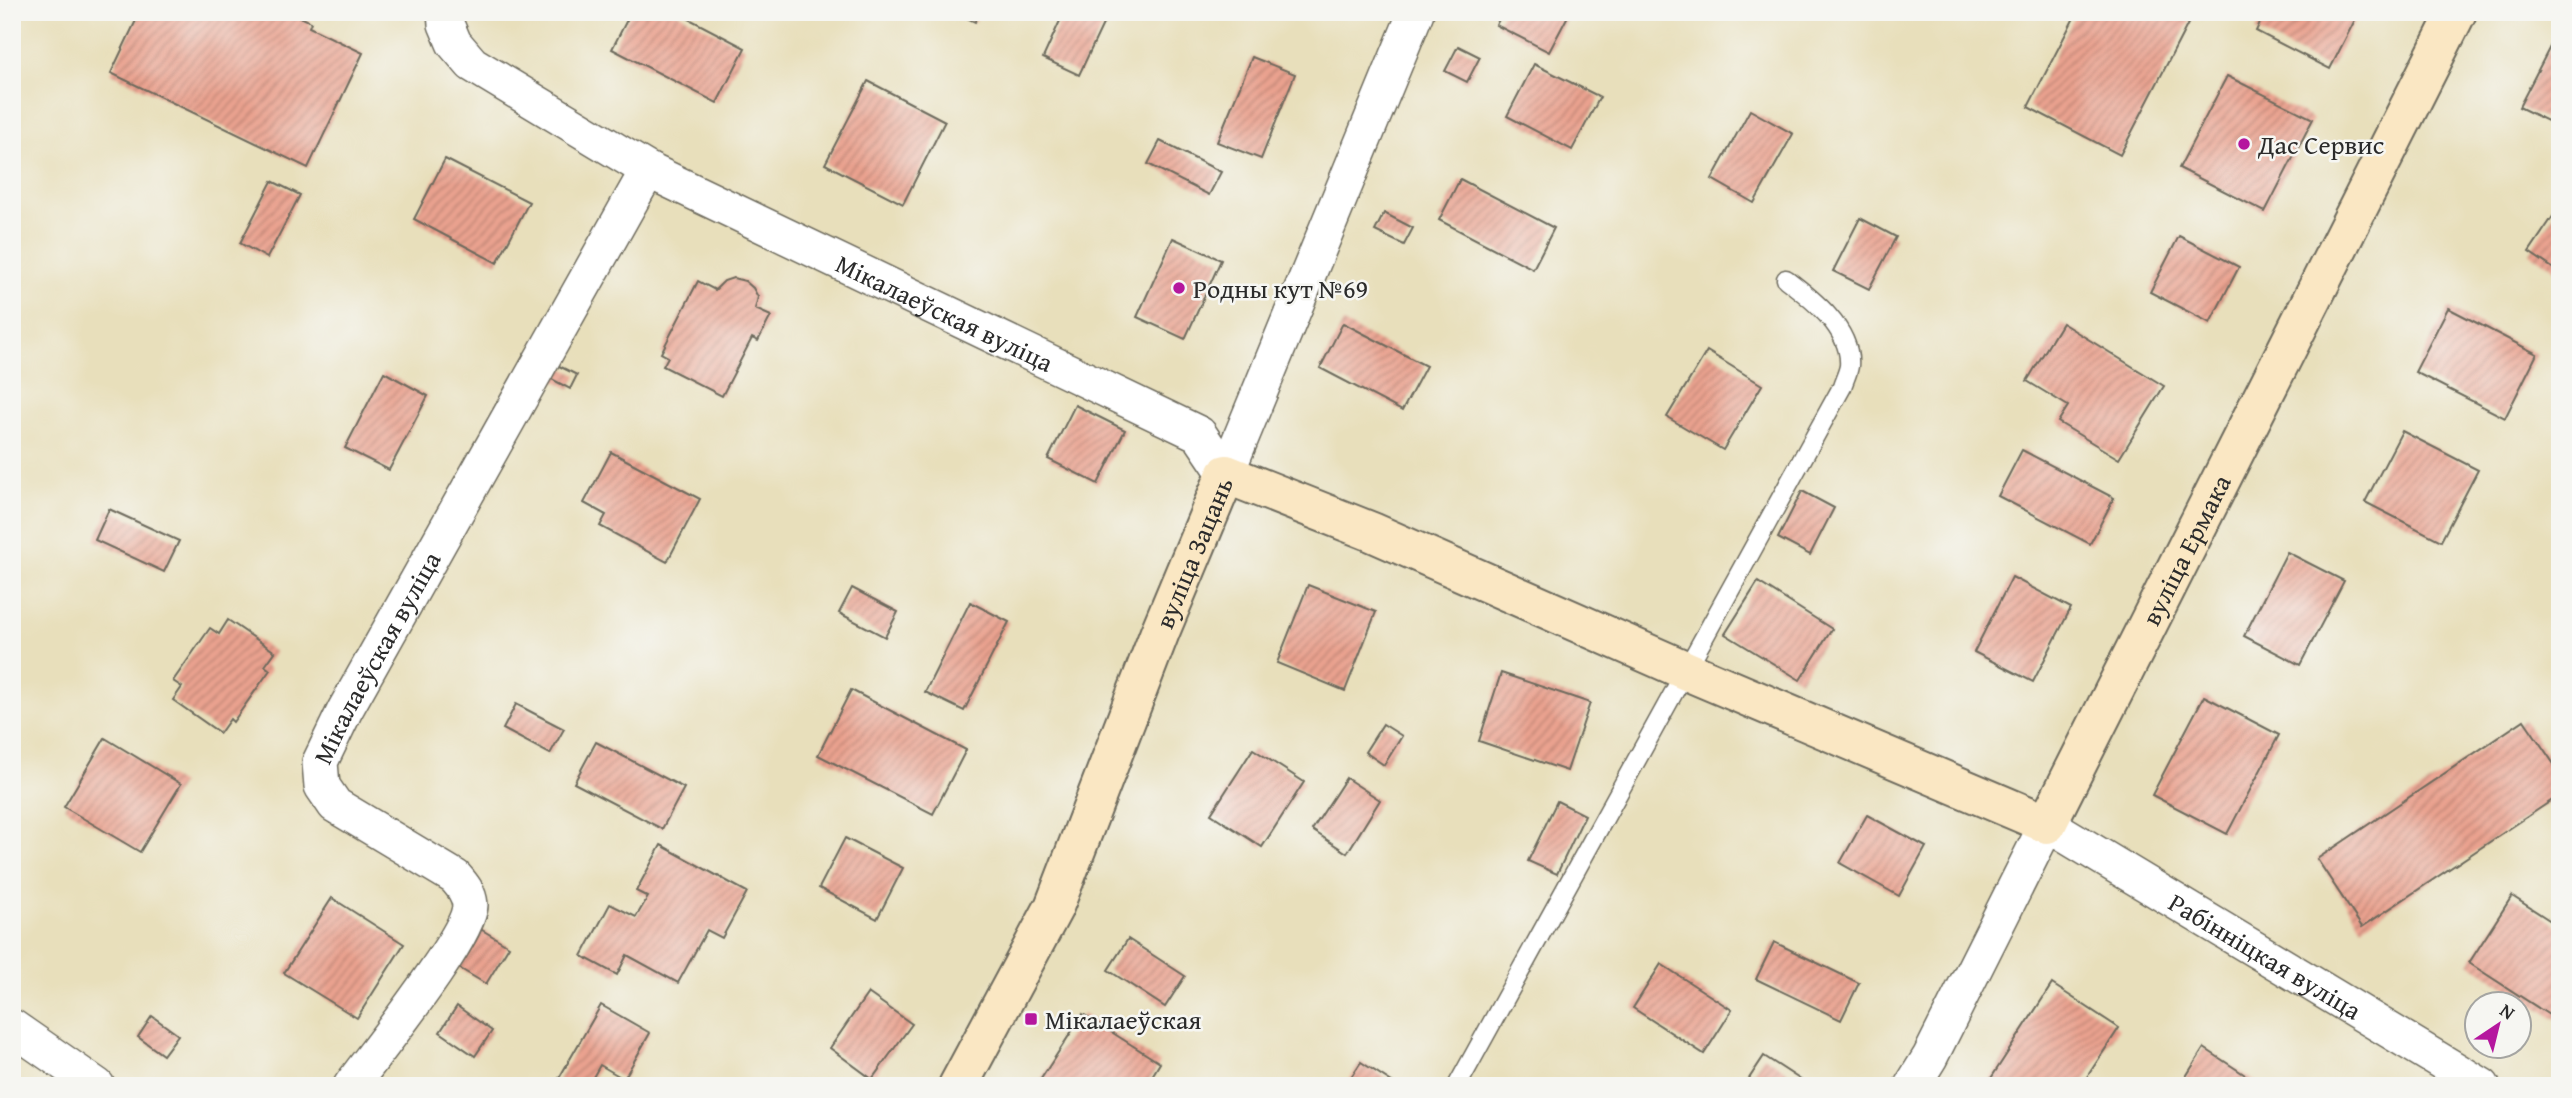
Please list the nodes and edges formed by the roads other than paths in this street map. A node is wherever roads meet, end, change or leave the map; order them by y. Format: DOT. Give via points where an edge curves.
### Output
graph roads {
  1 [pos="445,12"];
  2 [pos="1416,12"];
  3 [pos="2457,12"];
  4 [pos="648,170"];
  5 [pos="1786,279"];
  6 [pos="1226,474"];
  7 [pos="1687,671"];
  8 [pos="2047,824"];
  9 [pos="12,1027"];
  10 [pos="97,1086"];
  11 [pos="351,1086"];
  12 [pos="958,1086"];
  13 [pos="1457,1086"];
  14 [pos="1912,1086"];
  15 [pos="2482,1086"];
  1 -- 4 [label="street, Мікалаеўская вуліца" via="454,43 472,64"];
  2 -- 6 [label="street, вуліца Зацань"];
  3 -- 8 [label="street, вуліца Ермака"];
  4 -- 6 [label="street, Мікалаеўская вуліца" via="1199,434"];
  4 -- 11 [label="street, Мікалаеўская вуліца" via="320,762 322,786 335,805 455,877 470,905 457,939"];
  5 -- 7 [label="lane" via="1810,297 1837,328 1849,365 1842,387"];
  6 -- 7 [label="street" via="1372,532"];
  6 -- 12 [label="street, вуліца Зацань" via="1054,907"];
  7 -- 8 [label="street"];
  7 -- 13 [label="lane"];
  8 -- 14 [label="street, вуліца Ермака"];
  8 -- 15 [label="street, Рабінніцкая вуліца"];
  9 -- 10 [label="street"];
}
